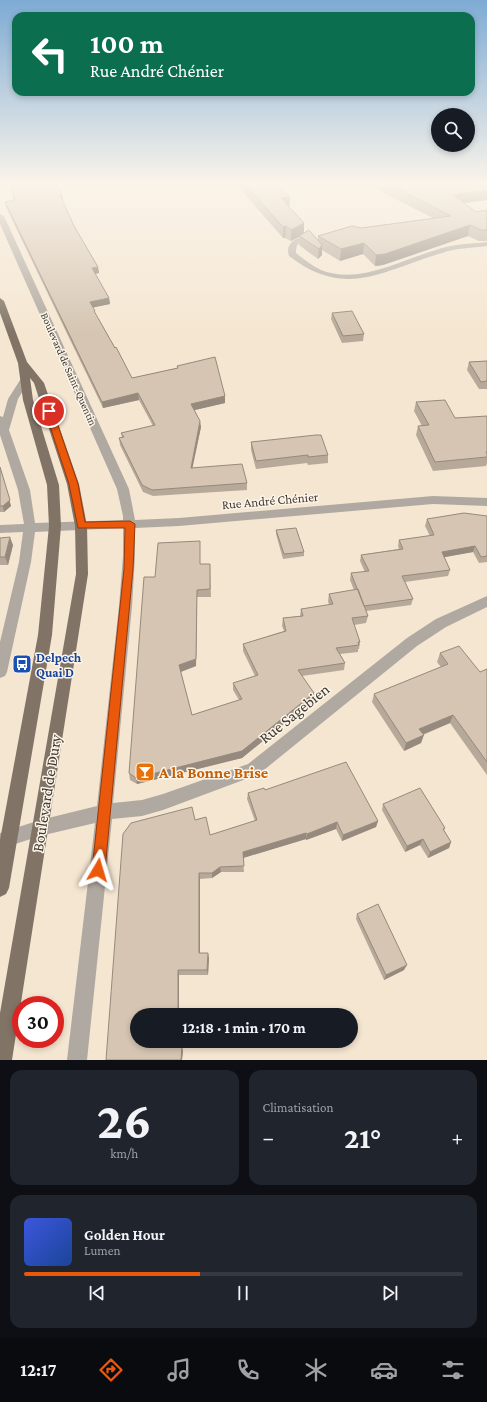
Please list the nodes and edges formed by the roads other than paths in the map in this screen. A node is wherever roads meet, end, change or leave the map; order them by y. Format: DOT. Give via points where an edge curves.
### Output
graph roads {
  1 [pos="8,233"];
  2 [pos="304,238"];
  3 [pos="487,244"];
  4 [pos="0,301"];
  5 [pos="24,363"];
  6 [pos="25,378"];
  7 [pos="0,419"];
  8 [pos="4,430"];
  9 [pos="487,501"];
  10 [pos="130,524"];
  11 [pos="55,526"];
  12 [pos="81,526"];
  13 [pos="30,527"];
  14 [pos="0,529"];
  15 [pos="487,601"];
  16 [pos="0,672"];
  17 [pos="105,812"];
  18 [pos="40,828"];
  19 [pos="4,840"];
  20 [pos="0,888"];
  21 [pos="2,1060"];
  22 [pos="77,1060"];
  1 -- 10 [label="street, Boulevard de Saint-Quentin" via="123,489"];
  2 -- 3 [label="street" via="292,246 292,254 322,273 339,276 388,270 441,251"];
  4 -- 5 [label="main road"];
  5 -- 6 [label="main road"];
  5 -- 12 [label="main road" via="39,382 73,484"];
  6 -- 8 [label="street" via="13,399"];
  6 -- 11 [label="main road" via="28,400 53,485"];
  7 -- 8 [label="street"];
  8 -- 13 [label="street" via="24,490"];
  9 -- 10 [label="street, Rue André Chénier" via="433,500"];
  10 -- 12 [label="street, Rue André Chénier"];
  10 -- 17 [label="street" via="129,569"];
  11 -- 12 [label="street, Rue André Chénier"];
  11 -- 13 [label="street, Rue André Chénier"];
  11 -- 19 [label="main road, Boulevard de Dury" via="45,636"];
  12 -- 18 [label="main road, Boulevard de Dury" via="82,574"];
  13 -- 14 [label="street, Rue André Chénier"];
  13 -- 16 [label="street" via="25,562"];
  15 -- 17 [label="street, Rue Sagebien" via="441,623 412,642 253,769 163,802 142,808"];
  17 -- 18 [label="street, Rue Sagebien"];
  17 -- 22 [label="street"];
  18 -- 19 [label="street, Rue Sagebien"];
  18 -- 21 [label="main road, Boulevard de Dury"];
  19 -- 20 [label="main road, Boulevard de Dury"];
}
